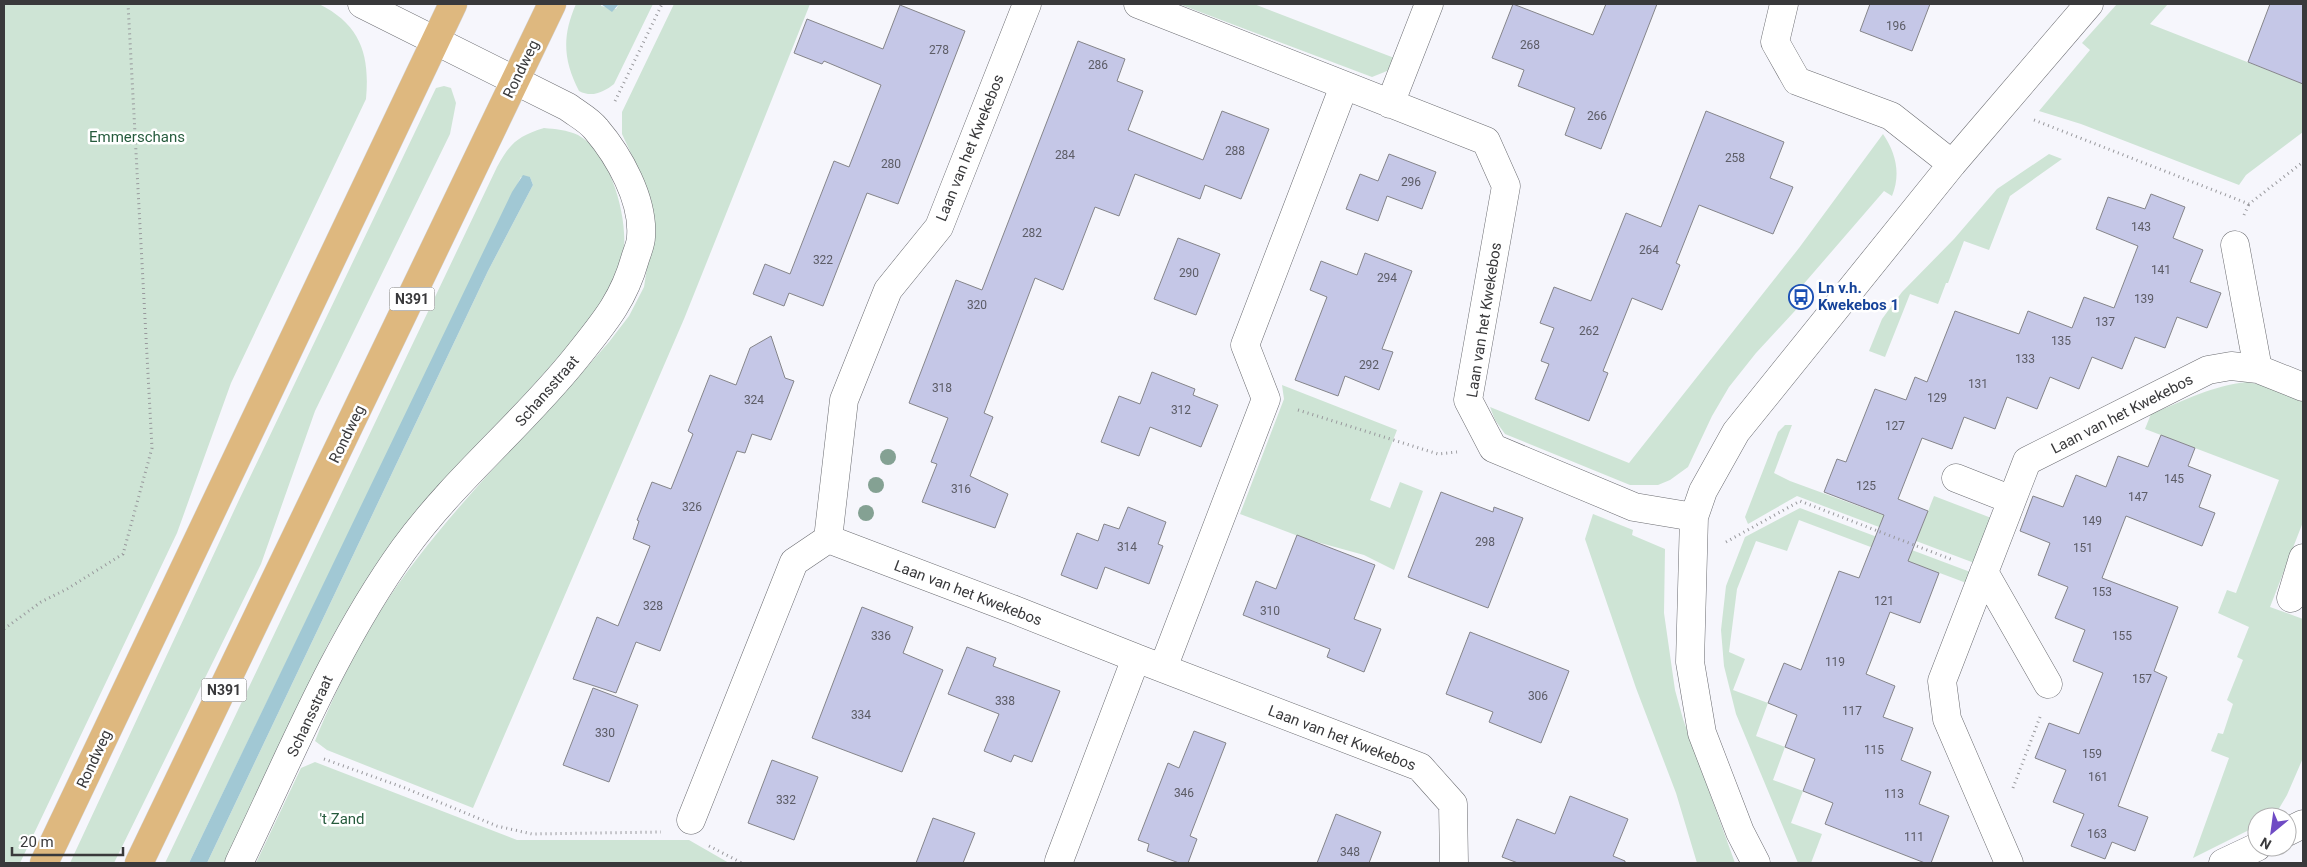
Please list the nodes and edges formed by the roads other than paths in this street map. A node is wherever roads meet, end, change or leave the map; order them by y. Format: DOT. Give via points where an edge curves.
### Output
graph roads {
  1 [pos="362,4"];
  2 [pos="453,4"];
  3 [pos="552,4"];
  4 [pos="1027,4"];
  5 [pos="1138,4"];
  6 [pos="1429,4"];
  7 [pos="1784,4"];
  8 [pos="2089,4"];
  9 [pos="435,41"];
  10 [pos="515,81"];
  11 [pos="1344,86"];
  12 [pos="1390,104"];
  13 [pos="1952,164"];
  14 [pos="2235,244"];
  15 [pos="2258,369"];
  16 [pos="2303,387"];
  17 [pos="1956,478"];
  18 [pos="2012,500"];
  19 [pos="1694,517"];
  20 [pos="828,539"];
  21 [pos="2303,558"];
  22 [pos="1984,572"];
  23 [pos="2291,598"];
  24 [pos="1136,658"];
  25 [pos="1163,668"];
  26 [pos="2048,684"];
  27 [pos="696,831"];
  28 [pos="2247,852"];
  29 [pos="1059,862"];
  30 [pos="44,863"];
  31 [pos="139,863"];
  32 [pos="239,863"];
  33 [pos="1454,863"];
  34 [pos="1756,863"];
  35 [pos="2009,863"];
  36 [pos="2032,863"];
  37 [pos="2223,863"];
  1 -- 9 [label="street, Schansstraat"];
  2 -- 9 [label="main road, Rondweg"];
  3 -- 10 [label="main road, Rondweg / N391"];
  4 -- 20 [label="street, Laan van het Kwekebos" via="939,227 888,290 844,400"];
  5 -- 11 [label="street, Laan van het Kwekebos"];
  6 -- 12 [label="street"];
  7 -- 13 [label="street" via="1775,42 1797,81 1891,116"];
  8 -- 13 [label="street"];
  9 -- 10 [label="street, Schansstraat"];
  9 -- 30 [label="main road, Rondweg"];
  10 -- 31 [label="main road, Rondweg / N391"];
  10 -- 32 [label="street, Schansstraat" via="568,107 595,128 629,183 638,210 641,237 630,276 616,308 552,387 459,485 406,547 370,599 337,658"];
  11 -- 12 [label="street, Laan van het Kwekebos"];
  11 -- 25 [label="street" via="1245,345 1266,400"];
  12 -- 19 [label="street, Laan van het Kwekebos" via="1486,141 1506,186 1468,400 1493,448 1634,507"];
  13 -- 19 [label="street" via="1736,432 1703,492"];
  14 -- 15 [label="street"];
  15 -- 16 [label="street, Laan van het Kwekebos"];
  15 -- 18 [label="street, Laan van het Kwekebos" via="2231,366 2208,370 2028,461"];
  17 -- 18 [label="street"];
  18 -- 22 [label="street, Laan van het Kwekebos"];
  19 -- 34 [label="street" via="1690,662 1702,733 1740,832"];
  20 -- 24 [label="street, Laan van het Kwekebos"];
  20 -- 27 [label="street" via="794,562"];
  21 -- 23 [label="street"];
  22 -- 26 [label="street"];
  22 -- 35 [label="street, Laan van het Kwekebos" via="1942,681 1947,719"];
  24 -- 25 [label="street, Laan van het Kwekebos"];
  24 -- 29 [label="street"];
  25 -- 33 [label="street, Laan van het Kwekebos" via="1420,767 1453,804"];
  28 -- 37 [label="street"];
  35 -- 36 [label="street, Laan van het Kwekebos"];
}
